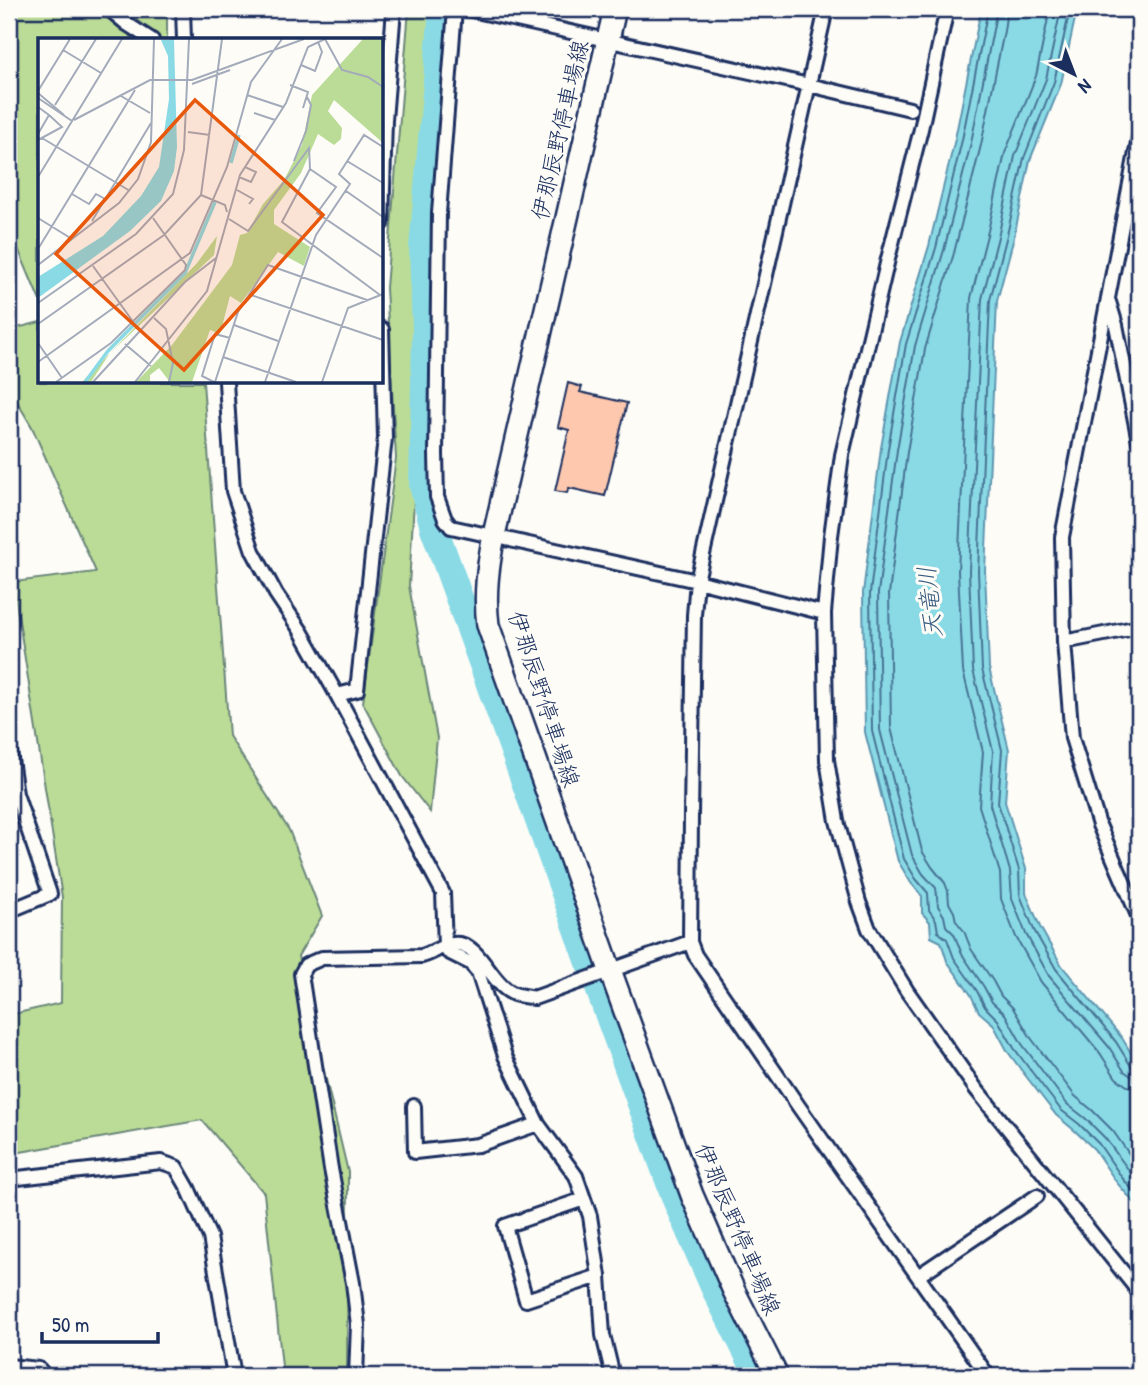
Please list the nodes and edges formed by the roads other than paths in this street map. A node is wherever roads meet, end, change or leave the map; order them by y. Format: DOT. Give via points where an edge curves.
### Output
graph roads {
  1 [pos="109,9"];
  2 [pos="183,9"];
  3 [pos="394,9"];
  4 [pos="455,9"];
  5 [pos="467,9"];
  6 [pos="615,9"];
  7 [pos="826,9"];
  8 [pos="947,9"];
  9 [pos="149,38"];
  10 [pos="184,38"];
  11 [pos="608,39"];
  12 [pos="809,85"];
  13 [pos="910,109"];
  14 [pos="383,120"];
  15 [pos="1138,145"];
  16 [pos="1108,298"];
  17 [pos="383,365"];
  18 [pos="226,383"];
  19 [pos="1139,442"];
  20 [pos="494,535"];
  21 [pos="697,581"];
  22 [pos="824,613"];
  23 [pos="1139,627"];
  24 [pos="1063,642"];
  25 [pos="337,695"];
  26 [pos="9,745"];
  27 [pos="9,911"];
  28 [pos="1139,918"];
  29 [pos="690,942"];
  30 [pos="445,946"];
  31 [pos="610,970"];
  32 [pos="414,1106"];
  33 [pos="538,1124"];
  34 [pos="9,1179"];
  35 [pos="1037,1196"];
  36 [pos="584,1199"];
  37 [pos="599,1276"];
  38 [pos="918,1276"];
  39 [pos="1139,1292"];
  40 [pos="9,1366"];
  41 [pos="45,1376"];
  42 [pos="234,1376"];
  43 [pos="356,1376"];
  44 [pos="613,1376"];
  45 [pos="777,1376"];
  46 [pos="988,1376"];
  1 -- 9 [label="street"];
  2 -- 10 [label="street"];
  3 -- 14 [label="street"];
  4 -- 20 [label="street" via="439,213 437,497 452,527"];
  5 -- 11 [label="street"];
  6 -- 11 [label="main road, 伊那辰野停車場線"];
  7 -- 12 [label="street"];
  8 -- 22 [label="street" via="842,455"];
  11 -- 12 [label="street"];
  11 -- 20 [label="main road, 伊那辰野停車場線"];
  12 -- 13 [label="street"];
  12 -- 21 [label="street"];
  15 -- 16 [label="street"];
  16 -- 19 [label="street"];
  16 -- 24 [label="street" via="1062,537"];
  17 -- 25 [label="street" via="385,438 357,690"];
  18 -- 25 [label="street" via="233,491 253,551"];
  20 -- 21 [label="street"];
  20 -- 31 [label="main road, 伊那辰野停車場線" via="487,571 488,625"];
  21 -- 22 [label="street"];
  21 -- 29 [label="street"];
  22 -- 39 [label="street" via="827,760 837,821 869,929 906,991 976,1089"];
  23 -- 24 [label="street"];
  24 -- 28 [label="street" via="1073,738 1099,825"];
  25 -- 30 [label="street" via="443,893"];
  26 -- 27 [label="street" via="16,794 50,894"];
  29 -- 31 [label="street"];
  29 -- 38 [label="street"];
  30 -- 31 [label="street" via="458,943 466,947 500,985 513,994 534,998"];
  30 -- 33 [label="street" via="478,972 505,1056"];
  30 -- 43 [label="street" via="422,956 322,958 306,965 301,974 353,1283 358,1325"];
  31 -- 45 [label="main road, 伊那辰野停車場線" via="692,1195"];
  32 -- 33 [label="street" via="415,1152 478,1145"];
  33 -- 36 [label="street" via="576,1176"];
  34 -- 42 [label="street" via="161,1162 176,1167 210,1237"];
  35 -- 38 [label="street"];
  36 -- 37 [label="street"];
  36 -- 37 [label="street" via="505,1226 526,1300"];
  37 -- 44 [label="street" via="603,1335"];
  38 -- 46 [label="street"];
  40 -- 41 [label="street" via="39,1369"];
}
